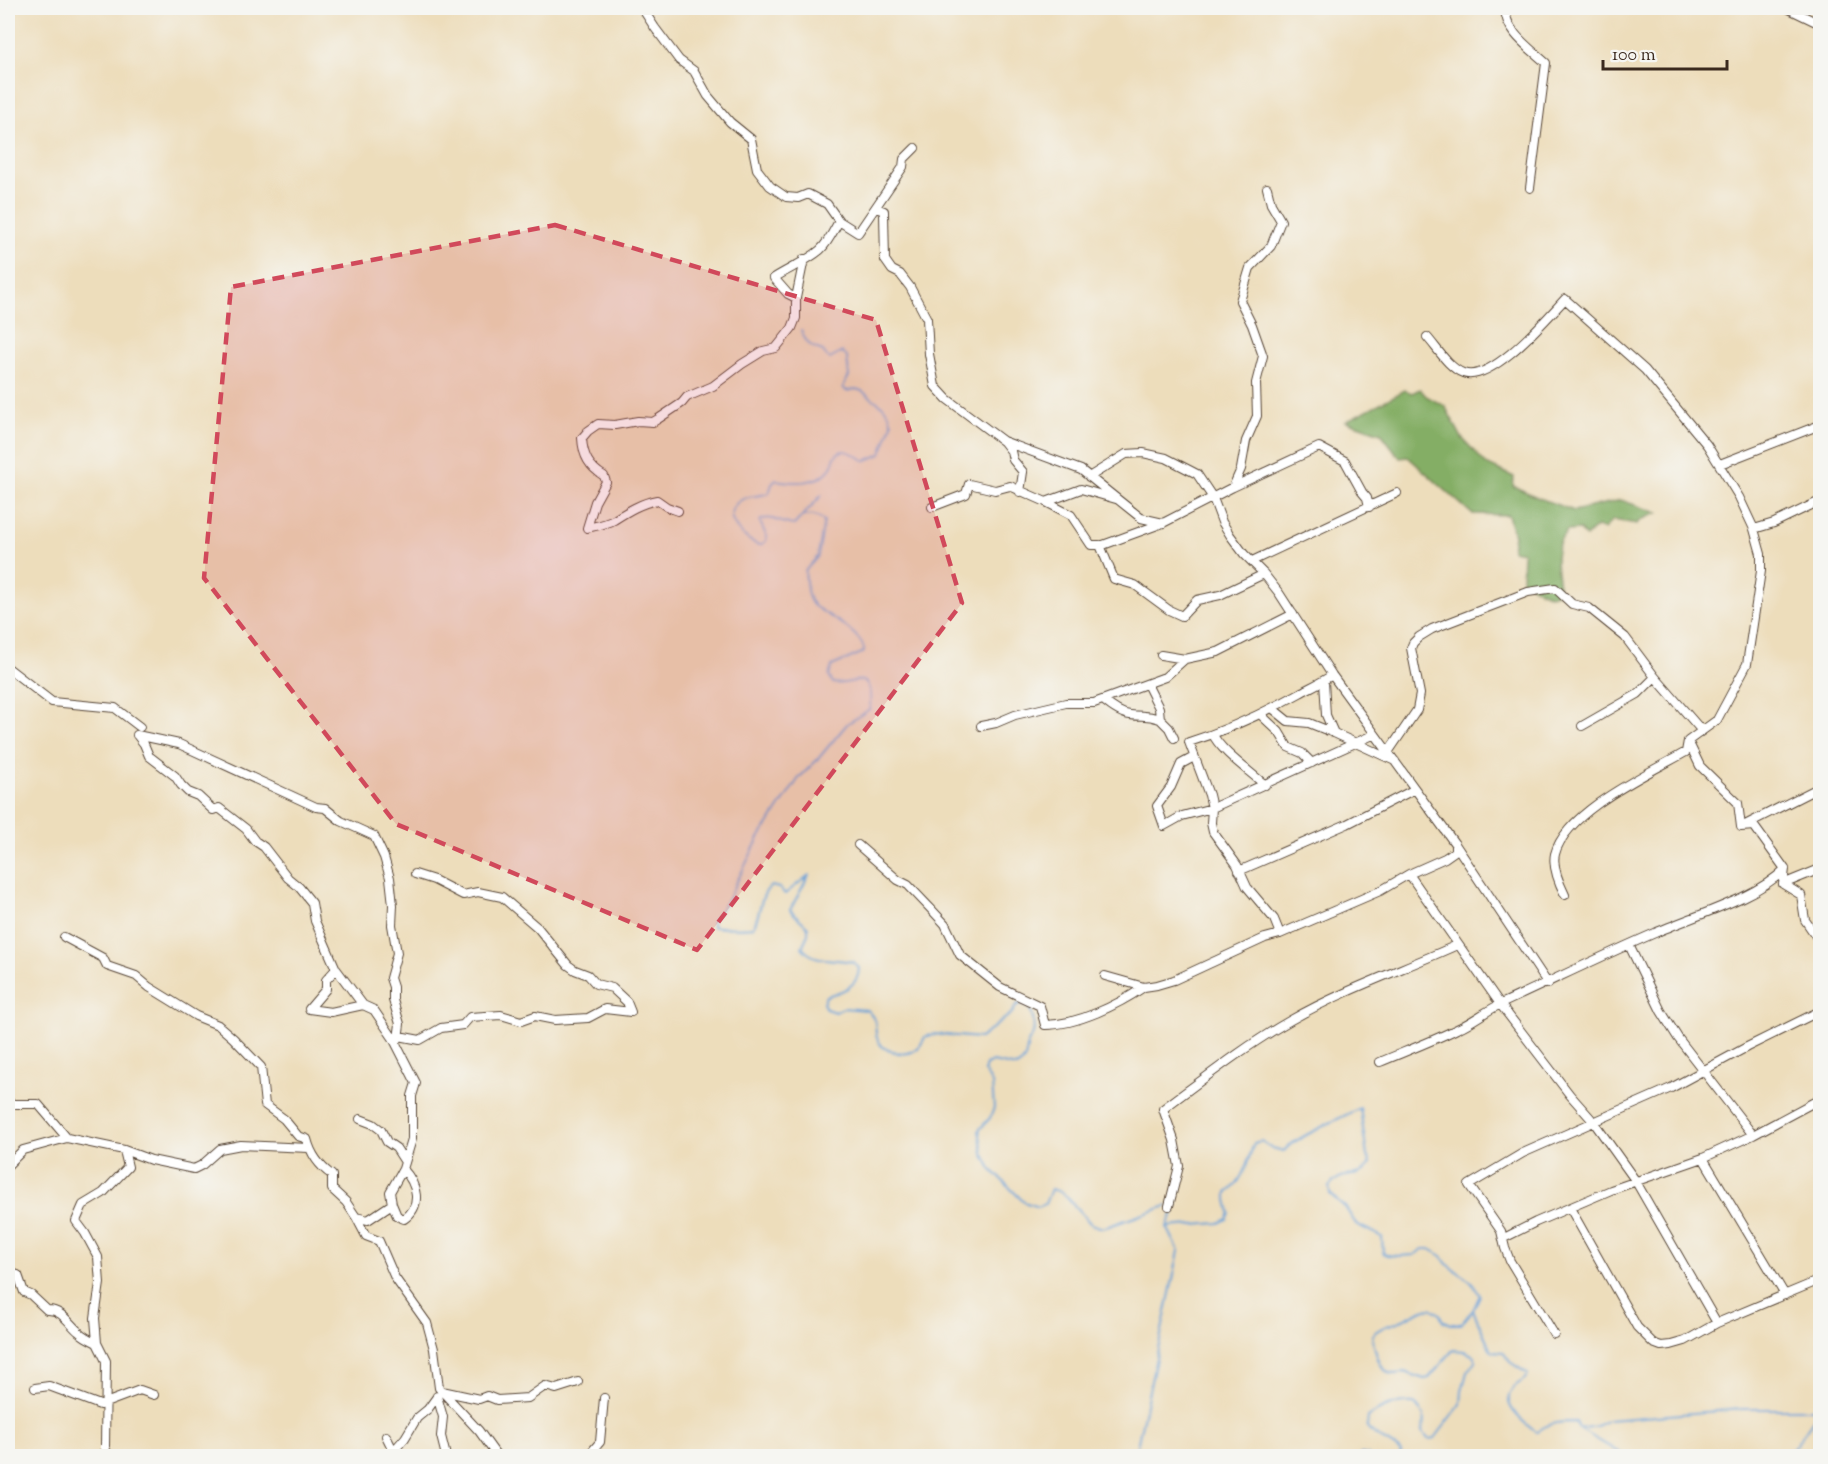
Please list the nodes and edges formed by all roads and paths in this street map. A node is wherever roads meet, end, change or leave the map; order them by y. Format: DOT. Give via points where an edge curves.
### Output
graph roads {
  1 [pos="642,8"];
  2 [pos="1505,8"];
  3 [pos="1790,8"];
  4 [pos="1821,24"];
  5 [pos="915,148"];
  6 [pos="1267,188"];
  7 [pos="1530,188"];
  8 [pos="876,208"];
  9 [pos="839,221"];
  10 [pos="804,259"];
  11 [pos="796,298"];
  12 [pos="1427,337"];
  13 [pos="1821,425"];
  14 [pos="1003,441"];
  15 [pos="1720,464"];
  16 [pos="1089,477"];
  17 [pos="1233,487"];
  18 [pos="1020,492"];
  19 [pos="1397,493"];
  20 [pos="1212,498"];
  21 [pos="1116,499"];
  22 [pos="1821,501"];
  23 [pos="1046,502"];
  24 [pos="932,507"];
  25 [pos="1369,507"];
  26 [pos="678,511"];
  27 [pos="1163,523"];
  28 [pos="1754,530"];
  29 [pos="1100,545"];
  30 [pos="1252,561"];
  31 [pos="1264,574"];
  32 [pos="1293,614"];
  33 [pos="1161,655"];
  34 [pos="1185,659"];
  35 [pos="8,668"];
  36 [pos="1332,675"];
  37 [pos="1655,677"];
  38 [pos="1324,681"];
  39 [pos="1147,684"];
  40 [pos="1103,700"];
  41 [pos="1272,708"];
  42 [pos="1260,714"];
  43 [pos="1160,720"];
  44 [pos="981,726"];
  45 [pos="1582,726"];
  46 [pos="140,727"];
  47 [pos="1702,731"];
  48 [pos="1334,733"];
  49 [pos="1213,734"];
  50 [pos="1375,734"];
  51 [pos="1174,738"];
  52 [pos="1688,741"];
  53 [pos="1355,744"];
  54 [pos="1389,751"];
  55 [pos="1194,757"];
  56 [pos="1396,762"];
  57 [pos="1312,763"];
  58 [pos="1265,785"];
  59 [pos="1821,787"];
  60 [pos="1415,789"];
  61 [pos="1212,808"];
  62 [pos="1741,827"];
  63 [pos="1455,844"];
  64 [pos="858,845"];
  65 [pos="1785,869"];
  66 [pos="1821,869"];
  67 [pos="1239,872"];
  68 [pos="415,874"];
  69 [pos="1409,874"];
  70 [pos="1783,884"];
  71 [pos="1565,895"];
  72 [pos="1280,934"];
  73 [pos="64,937"];
  74 [pos="1821,942"];
  75 [pos="1457,945"];
  76 [pos="1629,945"];
  77 [pos="336,969"];
  78 [pos="1105,975"];
  79 [pos="1548,984"];
  80 [pos="1144,987"];
  81 [pos="1500,1004"];
  82 [pos="363,1005"];
  83 [pos="1821,1011"];
  84 [pos="396,1039"];
  85 [pos="1380,1062"];
  86 [pos="1703,1072"];
  87 [pos="1821,1099"];
  88 [pos="8,1104"];
  89 [pos="360,1119"];
  90 [pos="1593,1121"];
  91 [pos="1753,1135"];
  92 [pos="67,1138"];
  93 [pos="309,1148"];
  94 [pos="124,1150"];
  95 [pos="1703,1158"];
  96 [pos="8,1165"];
  97 [pos="404,1166"];
  98 [pos="1635,1180"];
  99 [pos="392,1204"];
  100 [pos="1169,1206"];
  101 [pos="1570,1208"];
  102 [pos="356,1217"];
  103 [pos="1504,1238"];
  104 [pos="8,1276"];
  105 [pos="1821,1280"];
  106 [pos="1785,1295"];
  107 [pos="1717,1323"];
  108 [pos="1554,1334"];
  109 [pos="97,1343"];
  110 [pos="578,1382"];
  111 [pos="35,1388"];
  112 [pos="439,1393"];
  113 [pos="154,1395"];
  114 [pos="604,1398"];
  115 [pos="107,1403"];
  116 [pos="386,1436"];
  117 [pos="393,1454"];
  118 [pos="109,1456"];
  119 [pos="446,1456"];
  120 [pos="497,1456"];
  121 [pos="588,1456"];
  1 -- 9 [label="street" via="679,60 694,71 708,96 751,139 757,169 770,186 786,197 808,194 827,204"];
  2 -- 7 [label="street" via="1508,25 1546,63"];
  3 -- 4 [label="street"];
  5 -- 8 [label="street" via="904,159 903,167"];
  6 -- 17 [label="street" via="1281,221 1271,246 1250,268 1240,300 1263,356 1256,383 1257,416"];
  8 -- 9 [label="street" via="858,233"];
  8 -- 14 [label="street" via="884,213 885,260 910,286 927,319 935,386 946,399"];
  9 -- 10 [label="street" via="822,249"];
  10 -- 11 [label="street"];
  10 -- 11 [label="street" via="774,278"];
  11 -- 26 [label="street" via="796,318 776,348 763,351 653,422 598,424 582,438 589,464 606,482 587,528 613,521 645,502 657,500"];
  12 -- 15 [label="street" via="1457,370 1474,375 1527,339 1565,299 1645,370"];
  13 -- 15 [label="street"];
  14 -- 16 [label="street" via="1081,470"];
  14 -- 18 [label="street" via="1023,472"];
  15 -- 28 [label="street"];
  16 -- 20 [label="street" via="1126,454 1143,453 1166,458 1197,474"];
  16 -- 21 [label="street"];
  17 -- 20 [label="street"];
  17 -- 25 [label="street" via="1319,447 1345,460"];
  18 -- 23 [label="street"];
  18 -- 24 [label="street" via="1010,486 995,490 969,484 966,494"];
  19 -- 25 [label="street"];
  20 -- 27 [label="street"];
  20 -- 30 [label="street" via="1222,522"];
  21 -- 23 [label="street" via="1081,489"];
  21 -- 27 [label="street" via="1141,518"];
  22 -- 28 [label="street"];
  23 -- 29 [label="street" via="1071,514 1091,545"];
  25 -- 30 [label="street"];
  27 -- 29 [label="street"];
  28 -- 47 [label="street" via="1761,571 1747,664 1717,720"];
  29 -- 31 [label="street" via="1114,579 1134,585 1182,616 1197,600 1220,595"];
  30 -- 31 [label="street"];
  31 -- 32 [label="street"];
  32 -- 34 [label="street" via="1218,652"];
  32 -- 36 [label="street"];
  33 -- 34 [label="street"];
  34 -- 39 [label="street" via="1165,677"];
  35 -- 46 [label="street" via="52,702 115,708"];
  36 -- 38 [label="street"];
  36 -- 50 [label="street"];
  37 -- 45 [label="street" via="1638,694"];
  37 -- 47 [label="street"];
  37 -- 54 [label="street" via="1625,637 1590,608 1572,604 1555,588 1528,592 1419,636 1411,648 1420,694 1417,710"];
  38 -- 41 [label="street"];
  38 -- 48 [label="street" via="1326,715"];
  39 -- 40 [label="street"];
  39 -- 43 [label="street" via="1159,708"];
  40 -- 43 [label="street" via="1128,715 1147,714"];
  40 -- 44 [label="street" via="1066,703"];
  41 -- 42 [label="street"];
  41 -- 48 [label="street" via="1288,721 1309,723"];
  42 -- 49 [label="street"];
  42 -- 57 [label="street" via="1288,747"];
  43 -- 51 [label="street"];
  47 -- 52 [label="street"];
  48 -- 53 [label="street"];
  49 -- 55 [label="street" via="1189,742"];
  49 -- 58 [label="street" via="1228,754"];
  50 -- 53 [label="street"];
  50 -- 54 [label="street"];
  52 -- 62 [label="street" via="1700,766 1738,803"];
  52 -- 71 [label="street" via="1686,753 1601,802 1568,829 1555,856 1556,872"];
  53 -- 56 [label="street"];
  53 -- 57 [label="street"];
  54 -- 56 [label="street"];
  55 -- 61 [label="street"];
  55 -- 61 [label="street" via="1181,764 1157,806 1164,826 1182,816"];
  56 -- 60 [label="street"];
  57 -- 58 [label="street"];
  58 -- 61 [label="street"];
  59 -- 62 [label="street"];
  60 -- 63 [label="street"];
  60 -- 67 [label="street"];
  61 -- 67 [label="street" via="1213,832"];
  62 -- 65 [label="street" via="1754,826"];
  63 -- 69 [label="street" via="1455,851 1445,858"];
  63 -- 79 [label="street"];
  64 -- 80 [label="street" via="908,885 945,924 960,955 1000,987 1040,1006 1045,1025 1059,1025 1103,1010"];
  65 -- 70 [label="street"];
  65 -- 76 [label="street" via="1775,879 1723,905"];
  66 -- 70 [label="street"];
  67 -- 72 [label="street" via="1275,919"];
  68 -- 84 [label="street" via="463,895 478,892 502,897 538,928 568,965 596,984 612,988 634,1014 605,1009 588,1018 555,1020 535,1016 521,1021 501,1015 470,1017 464,1025 441,1028 420,1040"];
  69 -- 72 [label="street"];
  69 -- 75 [label="street"];
  70 -- 74 [label="street" via="1801,895 1805,920"];
  72 -- 80 [label="street" via="1174,980"];
  73 -- 93 [label="street" via="103,958 107,966 136,976 196,1016 218,1025 261,1067 265,1105 298,1136 307,1139"];
  75 -- 81 [label="street"];
  75 -- 100 [label="street" via="1292,1019 1163,1109 1179,1166"];
  76 -- 79 [label="street"];
  76 -- 86 [label="street" via="1661,1011"];
  77 -- 82 [label="street"];
  77 -- 82 [label="street" via="309,1009 331,1012"];
  77 -- 84 [label="street" via="315,921 312,903 299,887 246,830 219,808 213,810 188,792 149,756 137,735 179,744 306,803 325,808 341,821 374,836 390,878 393,905 397,953 390,978 400,1024"];
  78 -- 80 [label="street"];
  79 -- 81 [label="street"];
  81 -- 85 [label="street" via="1460,1028"];
  81 -- 90 [label="street"];
  82 -- 84 [label="street" via="374,1010"];
  83 -- 86 [label="street"];
  84 -- 97 [label="street" via="416,1083 412,1096 412,1139"];
  86 -- 90 [label="street"];
  86 -- 91 [label="street"];
  87 -- 91 [label="street"];
  88 -- 92 [label="street" via="38,1104"];
  89 -- 97 [label="street" via="381,1130"];
  90 -- 98 [label="street"];
  90 -- 103 [label="street" via="1502,1164 1469,1185"];
  91 -- 95 [label="street"];
  92 -- 94 [label="street"];
  92 -- 96 [label="street" via="23,1150"];
  93 -- 94 [label="street" via="241,1145 220,1149 195,1169"];
  93 -- 102 [label="street" via="319,1166 332,1175 332,1189"];
  94 -- 109 [label="street" via="128,1167 102,1193 83,1205 76,1221 98,1257"];
  95 -- 98 [label="street"];
  95 -- 106 [label="street"];
  97 -- 99 [label="street" via="390,1192"];
  97 -- 99 [label="street" via="417,1201 404,1219"];
  98 -- 101 [label="street"];
  98 -- 107 [label="street"];
  99 -- 102 [label="street" via="368,1220"];
  101 -- 103 [label="street"];
  101 -- 107 [label="street" via="1637,1327 1653,1343 1661,1346 1685,1341"];
  102 -- 112 [label="street" via="366,1236 379,1240 395,1278 427,1323"];
  103 -- 108 [label="street" via="1510,1261"];
  104 -- 109 [label="street" via="18,1275 24,1292 47,1310 62,1314 81,1334"];
  105 -- 106 [label="street"];
  106 -- 107 [label="street"];
  109 -- 115 [label="street" via="106,1361"];
  110 -- 112 [label="street" via="556,1389 545,1386 528,1398 479,1399"];
  111 -- 115 [label="street" via="50,1386 100,1405"];
  112 -- 117 [label="street"];
  112 -- 119 [label="street"];
  112 -- 120 [label="street" via="479,1431"];
  113 -- 115 [label="street" via="140,1390"];
  114 -- 121 [label="street" via="600,1442"];
  115 -- 118 [label="street" via="105,1448"];
  116 -- 117 [label="street"];
}
